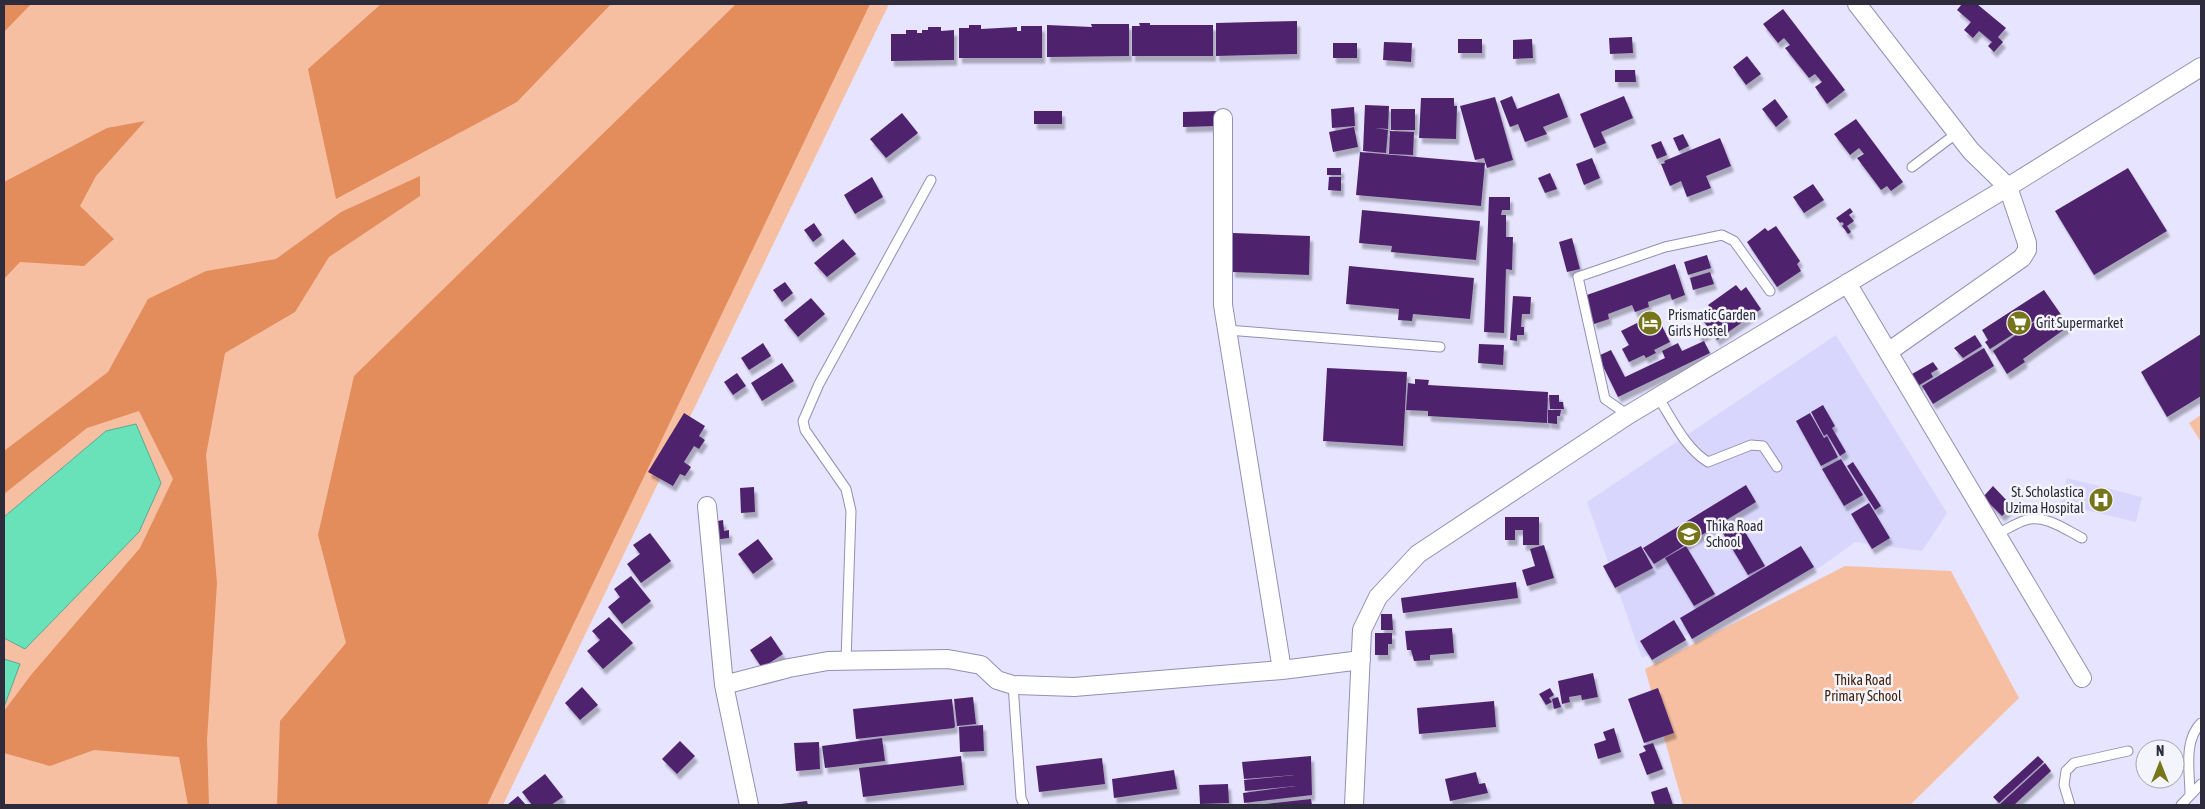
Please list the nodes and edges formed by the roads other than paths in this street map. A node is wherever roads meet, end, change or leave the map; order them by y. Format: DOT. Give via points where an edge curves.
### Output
graph roads {
  1 [pos="1857,4"];
  2 [pos="2201,67"];
  3 [pos="1223,118"];
  4 [pos="1957,133"];
  5 [pos="1912,167"];
  6 [pos="931,180"];
  7 [pos="2008,188"];
  8 [pos="1847,283"];
  9 [pos="1770,292"];
  10 [pos="1227,330"];
  11 [pos="1440,347"];
  12 [pos="1888,352"];
  13 [pos="1658,397"];
  14 [pos="1628,415"];
  15 [pos="1777,466"];
  16 [pos="707,506"];
  17 [pos="1996,534"];
  18 [pos="2082,538"];
  19 [pos="1361,660"];
  20 [pos="846,661"];
  21 [pos="1282,670"];
  22 [pos="2082,678"];
  23 [pos="724,685"];
  24 [pos="1013,685"];
  25 [pos="2201,723"];
  26 [pos="2128,751"];
  27 [pos="2201,784"];
  28 [pos="2190,795"];
  29 [pos="749,805"];
  30 [pos="1024,805"];
  31 [pos="1354,805"];
  32 [pos="2070,805"];
  33 [pos="2181,805"];
  1 -- 4 [label="street"];
  2 -- 7 [label="street"];
  3 -- 10 [label="street" via="1223,305"];
  4 -- 5 [label="lane"];
  4 -- 7 [label="street"];
  6 -- 20 [label="lane" via="819,384 803,421 846,490 851,511"];
  7 -- 8 [label="street"];
  7 -- 12 [label="street" via="2027,243 2022,258"];
  8 -- 12 [label="street"];
  8 -- 13 [label="street"];
  9 -- 14 [label="lane" via="1734,240 1722,235 1665,247 1578,276 1605,399"];
  10 -- 11 [label="lane"];
  10 -- 21 [label="street"];
  12 -- 17 [label="street"];
  13 -- 14 [label="street"];
  13 -- 15 [label="lane" via="1699,457 1708,462 1757,445 1763,446"];
  14 -- 19 [label="street" via="1418,554 1378,597 1362,630"];
  16 -- 23 [label="street"];
  17 -- 18 [label="lane" via="2027,519 2040,519"];
  17 -- 22 [label="street"];
  19 -- 21 [label="street"];
  19 -- 31 [label="street"];
  20 -- 23 [label="street" via="817,662"];
  20 -- 24 [label="street" via="948,659 969,662 985,667 997,680"];
  21 -- 24 [label="street" via="1074,687"];
  23 -- 29 [label="street"];
  24 -- 30 [label="lane"];
  25 -- 28 [label="lane" via="2191,735 2189,745"];
  26 -- 32 [label="lane" via="2074,763 2066,771 2064,785"];
  27 -- 28 [label="lane"];
  28 -- 33 [label="lane"];
}
